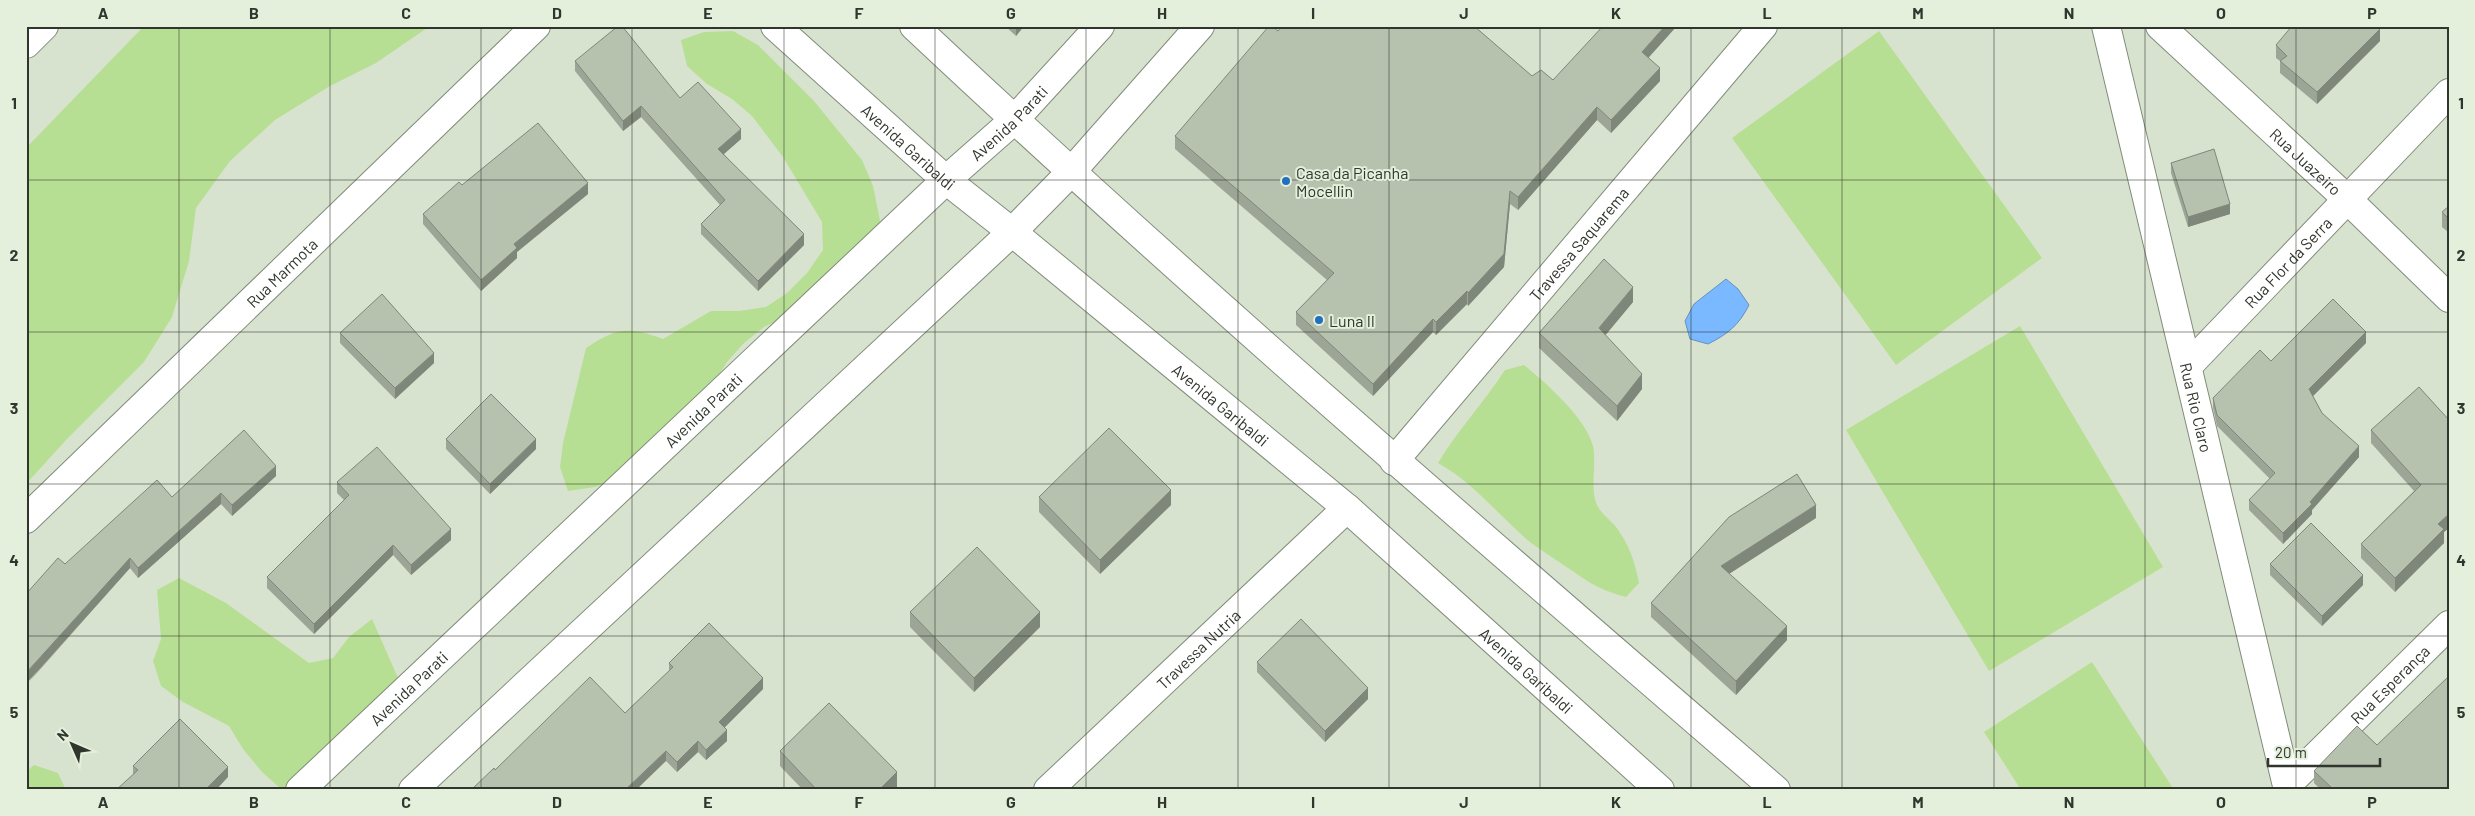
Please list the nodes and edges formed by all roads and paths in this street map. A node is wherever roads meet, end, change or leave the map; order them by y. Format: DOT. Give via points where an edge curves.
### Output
graph roads {
  1 [pos="44,26"];
  2 [pos="536,26"];
  3 [pos="776,26"];
  4 [pos="914,26"];
  5 [pos="1100,26"];
  6 [pos="1200,26"];
  7 [pos="1763,26"];
  8 [pos="2106,26"];
  9 [pos="2160,26"];
  10 [pos="26,44"];
  11 [pos="2449,93"];
  12 [pos="1014,120"];
  13 [pos="1071,172"];
  14 [pos="946,180"];
  15 [pos="2346,198"];
  16 [pos="1012,232"];
  17 [pos="2449,298"];
  18 [pos="2188,366"];
  19 [pos="1394,461"];
  20 [pos="1348,508"];
  21 [pos="26,520"];
  22 [pos="2449,625"];
  23 [pos="1648,786"];
  24 [pos="2287,788"];
  25 [pos="300,790"];
  26 [pos="413,790"];
  27 [pos="1048,790"];
  28 [pos="1776,790"];
  1 -- 10 [label="street"];
  2 -- 21 [label="street, Rua Marmota"];
  3 -- 14 [label="street, Avenida Garibaldi"];
  4 -- 12 [label="street"];
  5 -- 12 [label="street, Avenida Parati"];
  6 -- 13 [label="street"];
  7 -- 19 [label="street, Travessa Saquarema"];
  8 -- 18 [label="street, Rua Rio Claro"];
  9 -- 15 [label="street, Rua Juazeiro"];
  11 -- 15 [label="street, Rua Flor da Serra"];
  12 -- 13 [label="street"];
  12 -- 14 [label="street, Avenida Parati"];
  13 -- 16 [label="street"];
  13 -- 19 [label="street"];
  14 -- 16 [label="street, Avenida Garibaldi"];
  14 -- 25 [label="street, Avenida Parati"];
  15 -- 17 [label="street, Rua Juazeiro"];
  15 -- 18 [label="street, Rua Flor da Serra"];
  16 -- 20 [label="street, Avenida Garibaldi"];
  16 -- 26 [label="street"];
  18 -- 24 [label="street, Rua Rio Claro"];
  19 -- 28 [label="street"];
  20 -- 23 [label="street, Avenida Garibaldi"];
  20 -- 27 [label="street, Travessa Nutria"];
  22 -- 24 [label="street, Rua Esperança"];
}
